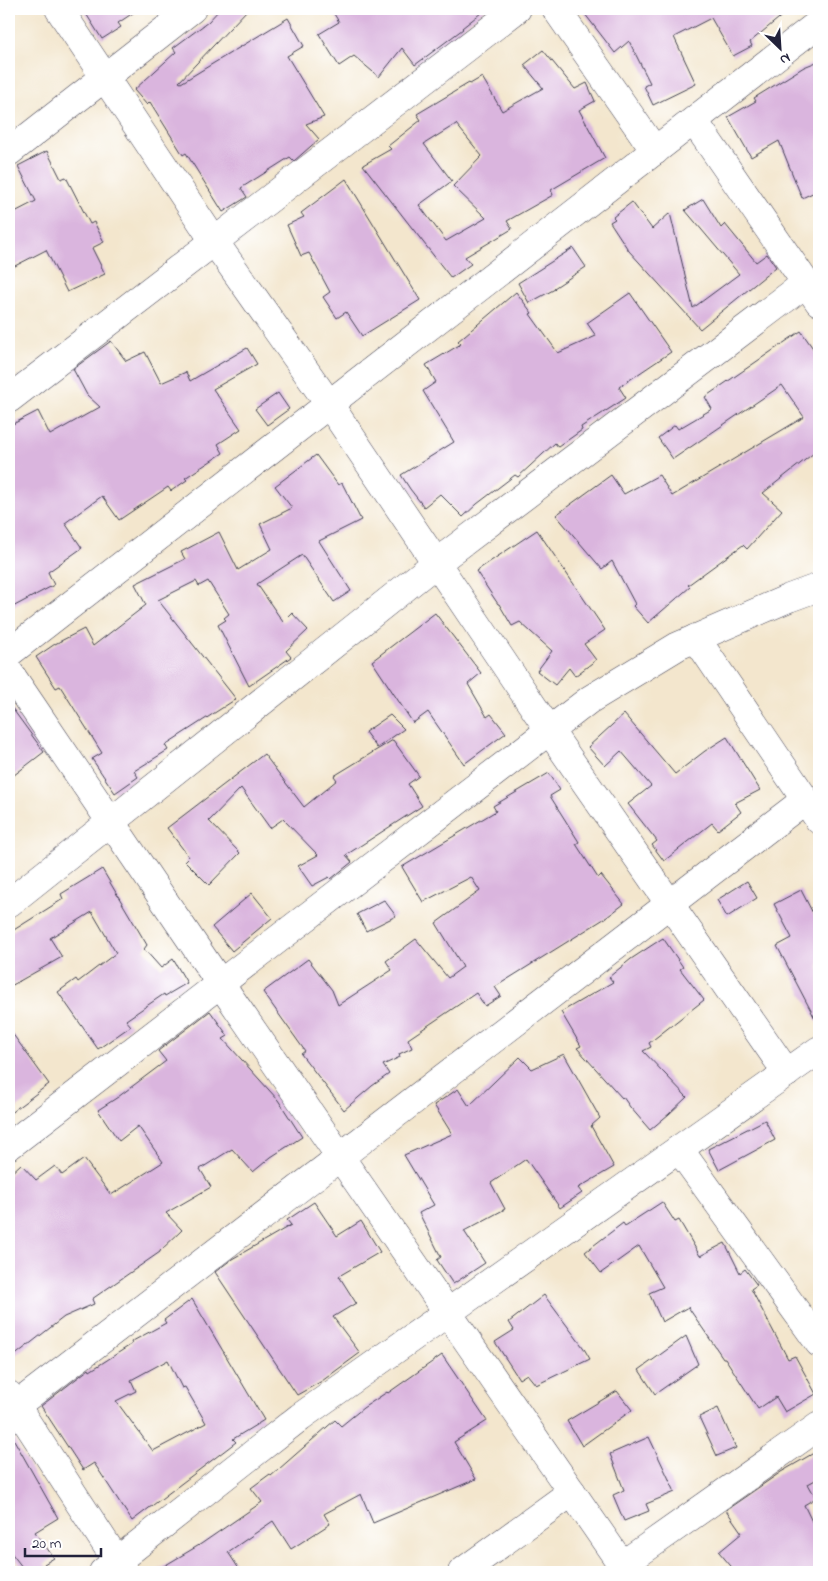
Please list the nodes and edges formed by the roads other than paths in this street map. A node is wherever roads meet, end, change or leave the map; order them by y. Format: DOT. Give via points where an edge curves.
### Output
graph roads {
  1 [pos="59,9"];
  2 [pos="192,9"];
  3 [pos="517,9"];
  4 [pos="556,9"];
  5 [pos="819,23"];
  6 [pos="104,78"];
  7 [pos="694,121"];
  8 [pos="655,151"];
  9 [pos="9,152"];
  10 [pos="214,241"];
  11 [pos="813,293"];
  12 [pos="9,399"];
  13 [pos="329,404"];
  14 [pos="436,563"];
  15 [pos="819,587"];
  16 [pos="696,638"];
  17 [pos="9,652"];
  18 [pos="9,672"];
  19 [pos="549,730"];
  20 [pos="812,810"];
  21 [pos="111,822"];
  22 [pos="9,903"];
  23 [pos="670,904"];
  24 [pos="220,983"];
  25 [pos="819,1050"];
  26 [pos="787,1073"];
  27 [pos="9,1146"];
  28 [pos="679,1149"];
  29 [pos="340,1157"];
  30 [pos="448,1313"];
  31 [pos="819,1343"];
  32 [pos="11,1404"];
  33 [pos="819,1426"];
  34 [pos="572,1492"];
  35 [pos="624,1568"];
  36 [pos="115,1569"];
  37 [pos="462,1572"];
  1 -- 6 [label="street"];
  2 -- 6 [label="street"];
  3 -- 10 [label="street"];
  4 -- 8 [label="street"];
  5 -- 7 [label="street"];
  6 -- 9 [label="street"];
  6 -- 10 [label="street"];
  7 -- 8 [label="street"];
  7 -- 11 [label="street"];
  8 -- 13 [label="street"];
  10 -- 12 [label="street"];
  10 -- 13 [label="street"];
  11 -- 14 [label="street"];
  13 -- 14 [label="street"];
  13 -- 17 [label="street"];
  14 -- 19 [label="street"];
  14 -- 21 [label="street"];
  15 -- 16 [label="street"];
  16 -- 19 [label="street" via="588,700"];
  16 -- 20 [label="street"];
  18 -- 21 [label="street"];
  19 -- 23 [label="street"];
  19 -- 24 [label="street"];
  20 -- 23 [label="street"];
  21 -- 22 [label="street"];
  21 -- 24 [label="street"];
  23 -- 26 [label="street"];
  23 -- 29 [label="street"];
  24 -- 27 [label="street"];
  24 -- 29 [label="street"];
  25 -- 26 [label="street"];
  26 -- 28 [label="street"];
  28 -- 30 [label="street"];
  28 -- 31 [label="street"];
  29 -- 30 [label="street"];
  29 -- 32 [label="street"];
  30 -- 34 [label="street"];
  30 -- 36 [label="street" via="300,1417"];
  32 -- 36 [label="street"];
  33 -- 35 [label="street"];
  34 -- 35 [label="street"];
  34 -- 37 [label="street"];
}
